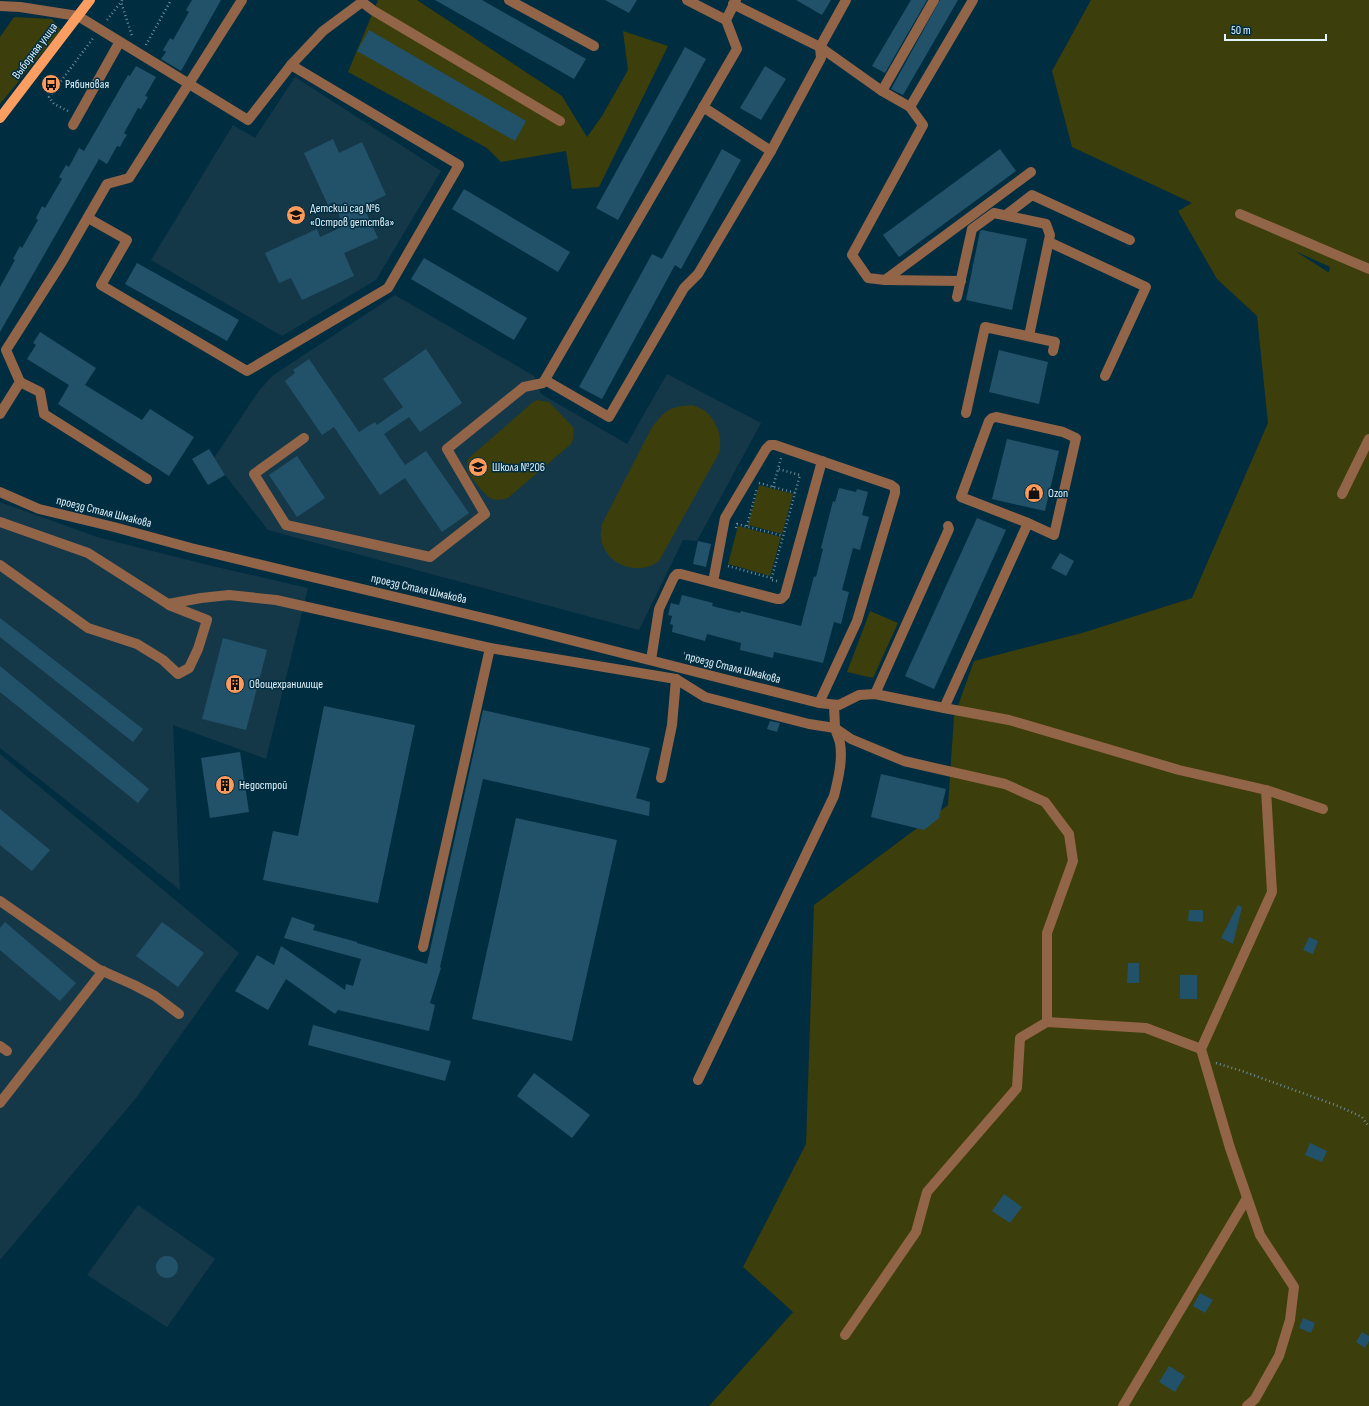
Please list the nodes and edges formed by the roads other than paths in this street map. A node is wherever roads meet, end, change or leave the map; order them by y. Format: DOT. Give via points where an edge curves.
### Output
graph roads {
  1 [pos="90,0"];
  2 [pos="242,0"];
  3 [pos="509,0"];
  4 [pos="687,0"];
  5 [pos="846,0"];
  6 [pos="934,0"];
  7 [pos="973,0"];
  8 [pos="363,1"];
  9 [pos="735,2"];
  10 [pos="0,6"];
  11 [pos="78,16"];
  12 [pos="726,20"];
  13 [pos="120,43"];
  14 [pos="594,46"];
  15 [pos="820,47"];
  16 [pos="291,65"];
  17 [pos="189,85"];
  18 [pos="882,91"];
  19 [pos="703,107"];
  20 [pos="910,108"];
  21 [pos="0,118"];
  22 [pos="76,120"];
  23 [pos="560,121"];
  24 [pos="771,151"];
  25 [pos="1031,172"];
  26 [pos="1240,214"];
  27 [pos="1006,215"];
  28 [pos="88,218"];
  29 [pos="1130,240"];
  30 [pos="1048,242"];
  31 [pos="1369,269"];
  32 [pos="885,280"];
  33 [pos="961,281"];
  34 [pos="957,297"];
  35 [pos="1030,336"];
  36 [pos="1053,351"];
  37 [pos="1105,376"];
  38 [pos="545,380"];
  39 [pos="20,382"];
  40 [pos="966,413"];
  41 [pos="0,414"];
  42 [pos="304,438"];
  43 [pos="1369,439"];
  44 [pos="822,461"];
  45 [pos="147,479"];
  46 [pos="0,492"];
  47 [pos="1342,494"];
  48 [pos="0,522"];
  49 [pos="1028,523"];
  50 [pos="948,526"];
  51 [pos="0,565"];
  52 [pos="713,582"];
  53 [pos="168,604"];
  54 [pos="490,648"];
  55 [pos="650,660"];
  56 [pos="676,679"];
  57 [pos="875,694"];
  58 [pos="819,703"];
  59 [pos="834,705"];
  60 [pos="944,708"];
  61 [pos="835,728"];
  62 [pos="661,778"];
  63 [pos="1266,790"];
  64 [pos="1324,809"];
  65 [pos="0,901"];
  66 [pos="423,947"];
  67 [pos="102,971"];
  68 [pos="179,1014"];
  69 [pos="1047,1022"];
  70 [pos="1202,1054"];
  71 [pos="698,1080"];
  72 [pos="0,1103"];
  73 [pos="1247,1198"];
  74 [pos="845,1335"];
  75 [pos="1123,1406"];
  76 [pos="1247,1406"];
  1 -- 11 [label="main road, Выборная улица"];
  2 -- 17 [label="street"];
  3 -- 14 [label="street"];
  4 -- 12 [label="street"];
  5 -- 15 [label="street"];
  6 -- 18 [label="street"];
  7 -- 20 [label="street"];
  8 -- 16 [label="street" via="323,31"];
  8 -- 23 [label="street" via="374,12"];
  9 -- 12 [label="street"];
  9 -- 15 [label="street"];
  10 -- 11 [label="street"];
  11 -- 13 [label="street"];
  11 -- 21 [label="main road, Выборная улица"];
  12 -- 19 [label="street" via="737,49"];
  13 -- 17 [label="street"];
  13 -- 22 [label="street"];
  15 -- 18 [label="street"];
  15 -- 24 [label="street" via="821,58"];
  16 -- 17 [label="street" via="248,120"];
  16 -- 28 [label="street" via="459,165 388,288 248,371 101,285 127,240"];
  17 -- 28 [label="street" via="129,178 107,184"];
  18 -- 20 [label="street"];
  19 -- 24 [label="street"];
  19 -- 38 [label="street"];
  20 -- 32 [label="street" via="923,125 852,255 868,278"];
  24 -- 38 [label="street" via="698,274 684,288 609,417"];
  25 -- 32 [label="street"];
  26 -- 31 [label="street"];
  27 -- 29 [label="street" via="1032,195"];
  27 -- 30 [label="street" via="1046,224 1050,236"];
  27 -- 33 [label="street" via="994,213 972,229"];
  28 -- 39 [label="street" via="6,350"];
  30 -- 35 [label="street"];
  30 -- 37 [label="street" via="1146,287"];
  32 -- 33 [label="street"];
  33 -- 34 [label="street"];
  35 -- 36 [label="street" via="1055,342"];
  35 -- 40 [label="street" via="985,327"];
  38 -- 42 [label="street" via="543,383 524,387 447,449 485,514 430,557 286,525 254,474"];
  39 -- 41 [label="street"];
  39 -- 45 [label="street" via="40,392 44,414"];
  43 -- 47 [label="street"];
  44 -- 52 [label="street" via="775,445 770,445 766,449 727,514"];
  44 -- 52 [label="street" via="785,595 777,599"];
  44 -- 58 [label="street" via="891,485 895,488 895,493 857,621"];
  46 -- 55 [label="street, проезд Сталя Шмакова" via="39,509"];
  48 -- 53 [label="street" via="88,553"];
  49 -- 49 [label="street" via="960,497 992,418 1063,432 1076,438 1054,535"];
  49 -- 60 [label="street"];
  50 -- 57 [label="street" via="946,536"];
  51 -- 53 [label="street" via="88,628 137,644 163,660 178,674 189,668 207,620"];
  52 -- 55 [label="street" via="681,574 674,577 659,609"];
  53 -- 54 [label="street" via="229,595 276,600"];
  54 -- 56 [label="street"];
  54 -- 66 [label="street"];
  55 -- 58 [label="street, проезд Сталя Шмакова"];
  56 -- 61 [label="street" via="705,697 809,724"];
  56 -- 62 [label="street" via="672,725"];
  57 -- 59 [label="street" via="859,695 845,703"];
  57 -- 60 [label="street"];
  58 -- 59 [label="street, проезд Сталя Шмакова"];
  59 -- 61 [label="street"];
  60 -- 63 [label="street" via="1009,720 1179,770"];
  61 -- 69 [label="street" via="852,739 904,761 1005,784 1045,802 1069,834 1073,861 1047,933"];
  61 -- 71 [label="street" via="840,744 840,759 834,796"];
  63 -- 64 [label="street"];
  63 -- 70 [label="street" via="1272,892"];
  65 -- 67 [label="street"];
  67 -- 68 [label="street" via="154,996"];
  67 -- 72 [label="street"];
  69 -- 70 [label="street" via="1146,1028"];
  69 -- 74 [label="street" via="1020,1038 1017,1088 927,1192 916,1232"];
  70 -- 73 [label="street"];
  73 -- 75 [label="street"];
  73 -- 76 [label="street" via="1260,1235 1294,1287 1290,1320 1279,1356 1255,1399"];
}
